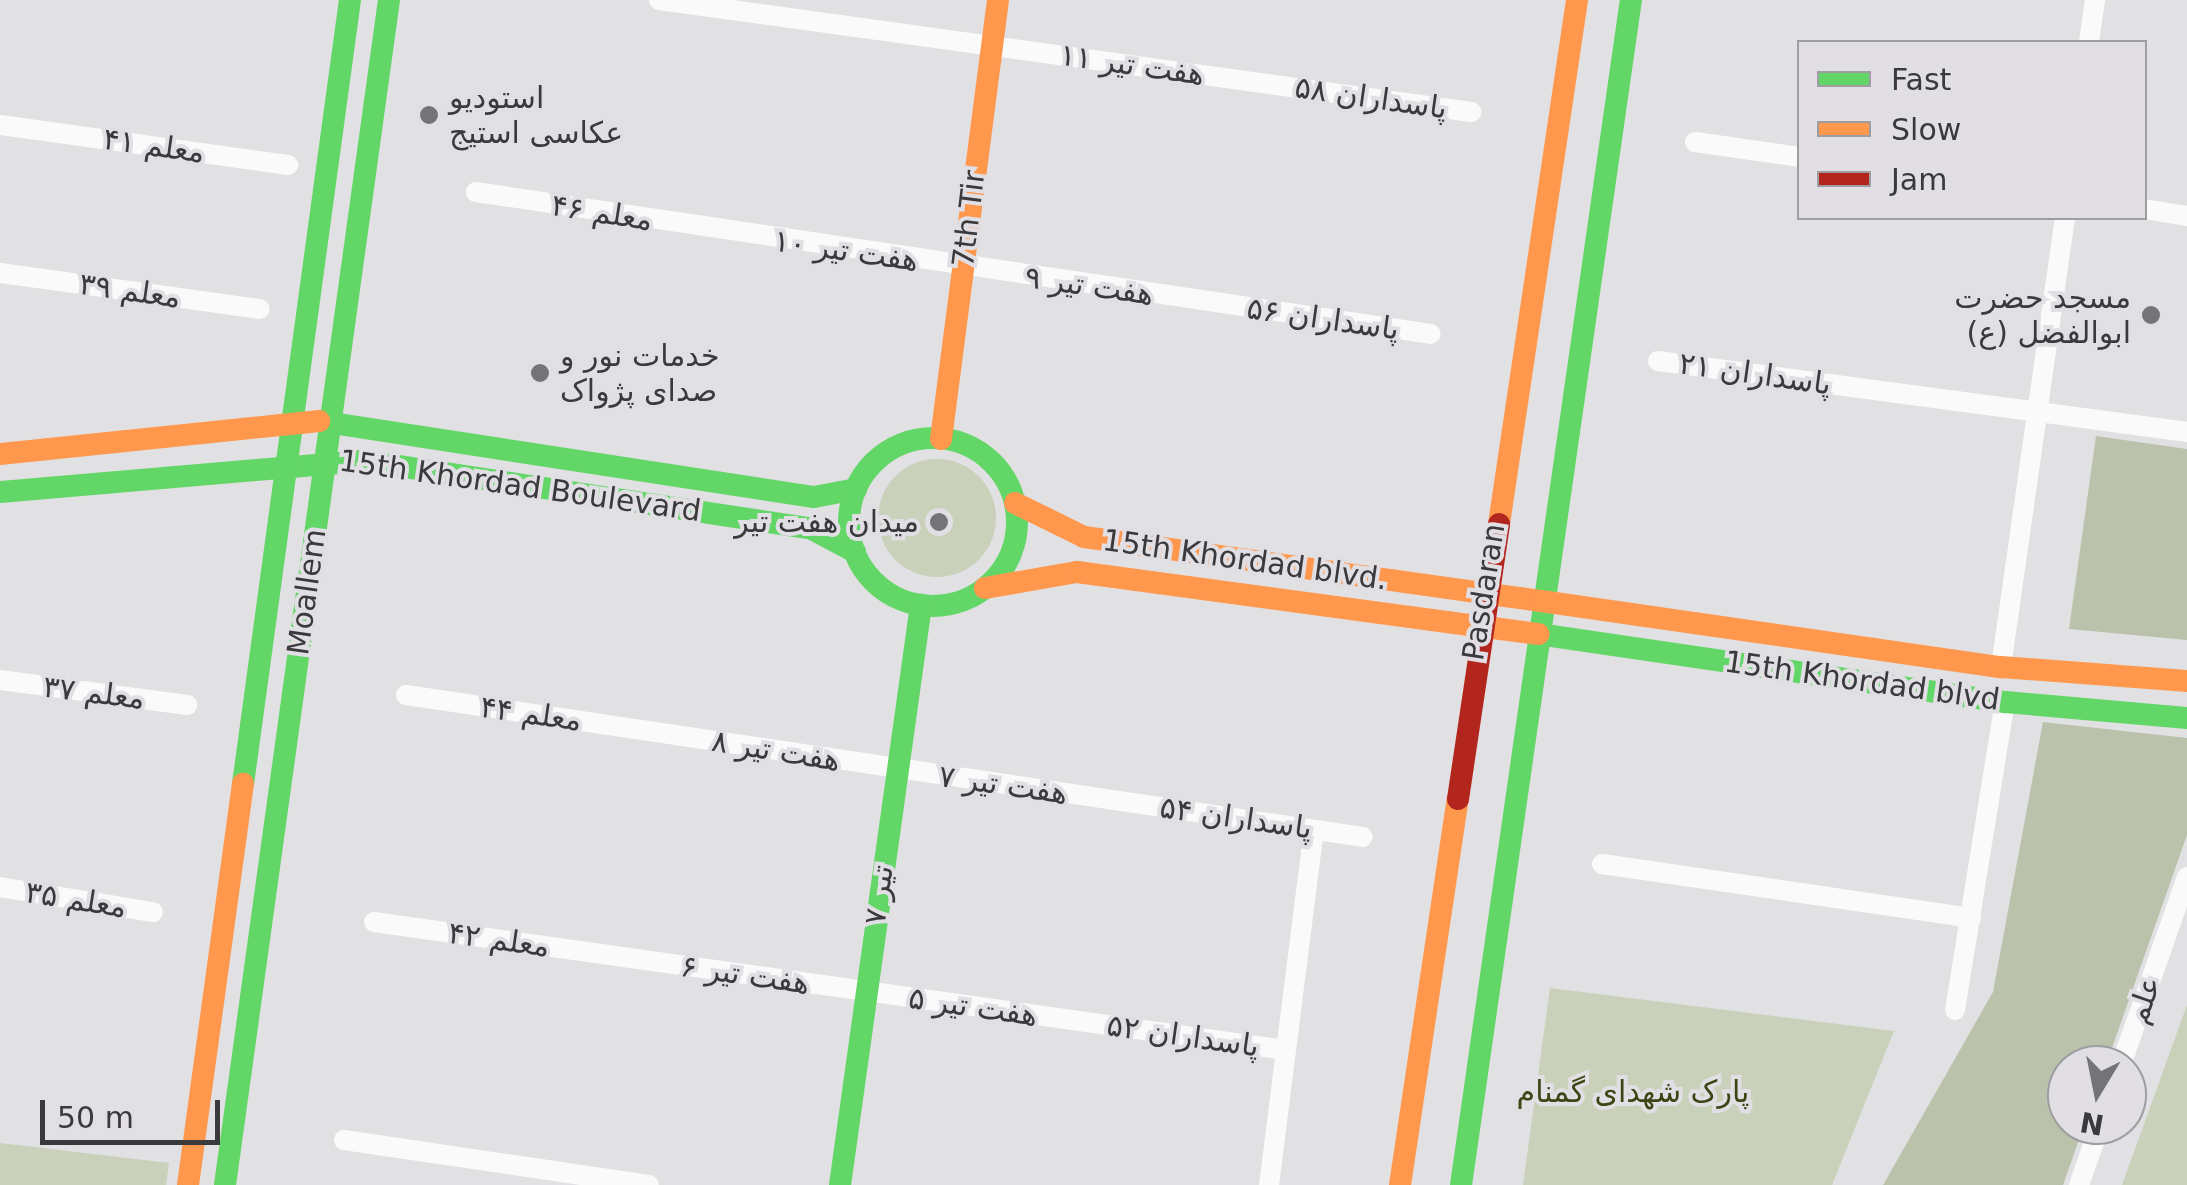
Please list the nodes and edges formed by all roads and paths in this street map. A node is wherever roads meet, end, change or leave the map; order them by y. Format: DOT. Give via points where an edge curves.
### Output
graph roads {
  1 [pos="350,0"];
  2 [pos="389,0"];
  3 [pos="659,0"];
  4 [pos="998,0"];
  5 [pos="1577,0"];
  6 [pos="1631,0"];
  7 [pos="2095,0"];
  8 [pos="2089,40"];
  9 [pos="992,46"];
  10 [pos="1272,84"];
  11 [pos="1471,112"];
  12 [pos="10,126"];
  13 [pos="1695,142"];
  14 [pos="1797,158"];
  15 [pos="288,165"];
  16 [pos="476,192"];
  17 [pos="2147,210"];
  18 [pos="2187,216"];
  19 [pos="2064,220"];
  20 [pos="729,233"];
  21 [pos="963,268"];
  22 [pos="0,273"];
  23 [pos="1214,304"];
  24 [pos="260,309"];
  25 [pos="1431,334"];
  26 [pos="1658,361"];
  27 [pos="2037,412"];
  28 [pos="331,420"];
  29 [pos="292,422"];
  30 [pos="2187,432"];
  31 [pos="941,439"];
  32 [pos="0,454"];
  33 [pos="324,458"];
  34 [pos="287,463"];
  35 [pos="856,489"];
  36 [pos="0,492"];
  37 [pos="1015,503"];
  38 [pos="855,552"];
  39 [pos="985,588"];
  40 [pos="1482,593"];
  41 [pos="1541,601"];
  42 [pos="921,605"];
  43 [pos="1478,626"];
  44 [pos="1538,634"];
  45 [pos="2001,667"];
  46 [pos="0,680"];
  47 [pos="2187,681"];
  48 [pos="406,696"];
  49 [pos="2005,702"];
  50 [pos="188,704"];
  51 [pos="2187,718"];
  52 [pos="655,732"];
  53 [pos="897,770"];
  54 [pos="1109,800"];
  55 [pos="1314,830"];
  56 [pos="1363,837"];
  57 [pos="1602,864"];
  58 [pos="2187,878"];
  59 [pos="0,887"];
  60 [pos="153,912"];
  61 [pos="1971,918"];
  62 [pos="374,922"];
  63 [pos="624,957"];
  64 [pos="866,992"];
  65 [pos="1956,1010"];
  66 [pos="1080,1022"];
  67 [pos="2128,1045"];
  68 [pos="1286,1050"];
  69 [pos="344,1140"];
  70 [pos="2093,1145"];
  71 [pos="188,1185"];
  72 [pos="225,1185"];
  73 [pos="649,1185"];
  74 [pos="840,1185"];
  75 [pos="1268,1185"];
  76 [pos="1400,1185"];
  77 [pos="1461,1185"];
  78 [pos="2079,1185"];
  1 -- 29 [label="main road, Moallem"];
  2 -- 28 [label="main road, Moallem"];
  3 -- 9 [label="street, هفت تیر ۱۱"];
  4 -- 9 [label="main road, 7th Tir"];
  5 -- 40 [label="main road, Pasdaran"];
  6 -- 41 [label="main road, Pasdaran"];
  7 -- 8 [label="street"];
  9 -- 10 [label="street, هفت تیر ۱۱"];
  9 -- 21 [label="main road, 7th Tir"];
  10 -- 11 [label="street, پاسداران ۵۸"];
  12 -- 15 [label="street, معلم ۴۱"];
  13 -- 14 [label="street"];
  16 -- 20 [label="street, معلم ۴۶"];
  17 -- 18 [label="street"];
  19 -- 27 [label="street"];
  20 -- 21 [label="street, هفت تیر ۱۰"];
  21 -- 23 [label="street, هفت تیر ۹"];
  21 -- 31 [label="main road, 7th Tir"];
  22 -- 24 [label="street, معلم ۳۹"];
  23 -- 25 [label="street, پاسداران ۵۶"];
  26 -- 27 [label="street, پاسداران ۲۱"];
  27 -- 30 [label="street, پاسداران ۲۱"];
  27 -- 45 [label="street"];
  28 -- 29 [label="main road, 15th Khordad Boulevard"];
  28 -- 33 [label="main road, Moallem"];
  28 -- 35 [label="main road, 15th Khordad Boulevard" via="814,497"];
  29 -- 32 [label="main road, 15th Khordad Boulevard"];
  29 -- 34 [label="main road, Moallem"];
  31 -- 35 [label="main road" via="890,450"];
  31 -- 37 [label="main road" via="982,454"];
  33 -- 34 [label="main road, 15th Khordad Boulevard"];
  33 -- 38 [label="main road, 15th Khordad Boulevard" via="812,529"];
  33 -- 72 [label="main road, Moallem"];
  34 -- 36 [label="main road, 15th Khordad Boulevard"];
  34 -- 71 [label="main road, Moallem"];
  35 -- 38 [label="main road"];
  37 -- 39 [label="main road" via="1012,552"];
  37 -- 40 [label="main road, 15th Khordad blvd." via="1084,537"];
  38 -- 42 [label="main road" via="880,588"];
  39 -- 42 [label="main road"];
  39 -- 43 [label="main road" via="1077,572"];
  40 -- 41 [label="main road, 15th Khordad blvd."];
  40 -- 43 [label="main road, Pasdaran"];
  41 -- 44 [label="main road, Pasdaran"];
  41 -- 45 [label="main road"];
  42 -- 53 [label="main road, ۷ تیر"];
  43 -- 44 [label="main road, 15th Khordad blvd"];
  43 -- 76 [label="main road, Pasdaran"];
  44 -- 49 [label="main road, 15th Khordad blvd"];
  44 -- 77 [label="main road, Pasdaran"];
  45 -- 47 [label="main road"];
  46 -- 50 [label="street, معلم ۳۷"];
  48 -- 52 [label="street, معلم ۴۴"];
  49 -- 51 [label="main road, 15th Khordad blvd"];
  49 -- 61 [label="street"];
  52 -- 53 [label="street, هفت تیر ۸"];
  53 -- 54 [label="street, هفت تیر ۷"];
  53 -- 64 [label="main road, ۷ تیر"];
  54 -- 55 [label="street, پاسداران ۵۴"];
  55 -- 56 [label="street, پاسداران ۵۴"];
  55 -- 68 [label="street"];
  57 -- 61 [label="street"];
  58 -- 67 [label="street, علم"];
  59 -- 60 [label="street, معلم ۳۵"];
  61 -- 65 [label="street"];
  62 -- 63 [label="street, معلم ۴۲"];
  63 -- 64 [label="street, هفت تیر ۶"];
  64 -- 66 [label="street, هفت تیر ۵"];
  64 -- 74 [label="main road, ۷ تیر"];
  66 -- 68 [label="street, پاسداران ۵۲"];
  68 -- 75 [label="street"];
  69 -- 73 [label="street"];
  70 -- 78 [label="street"];
}
